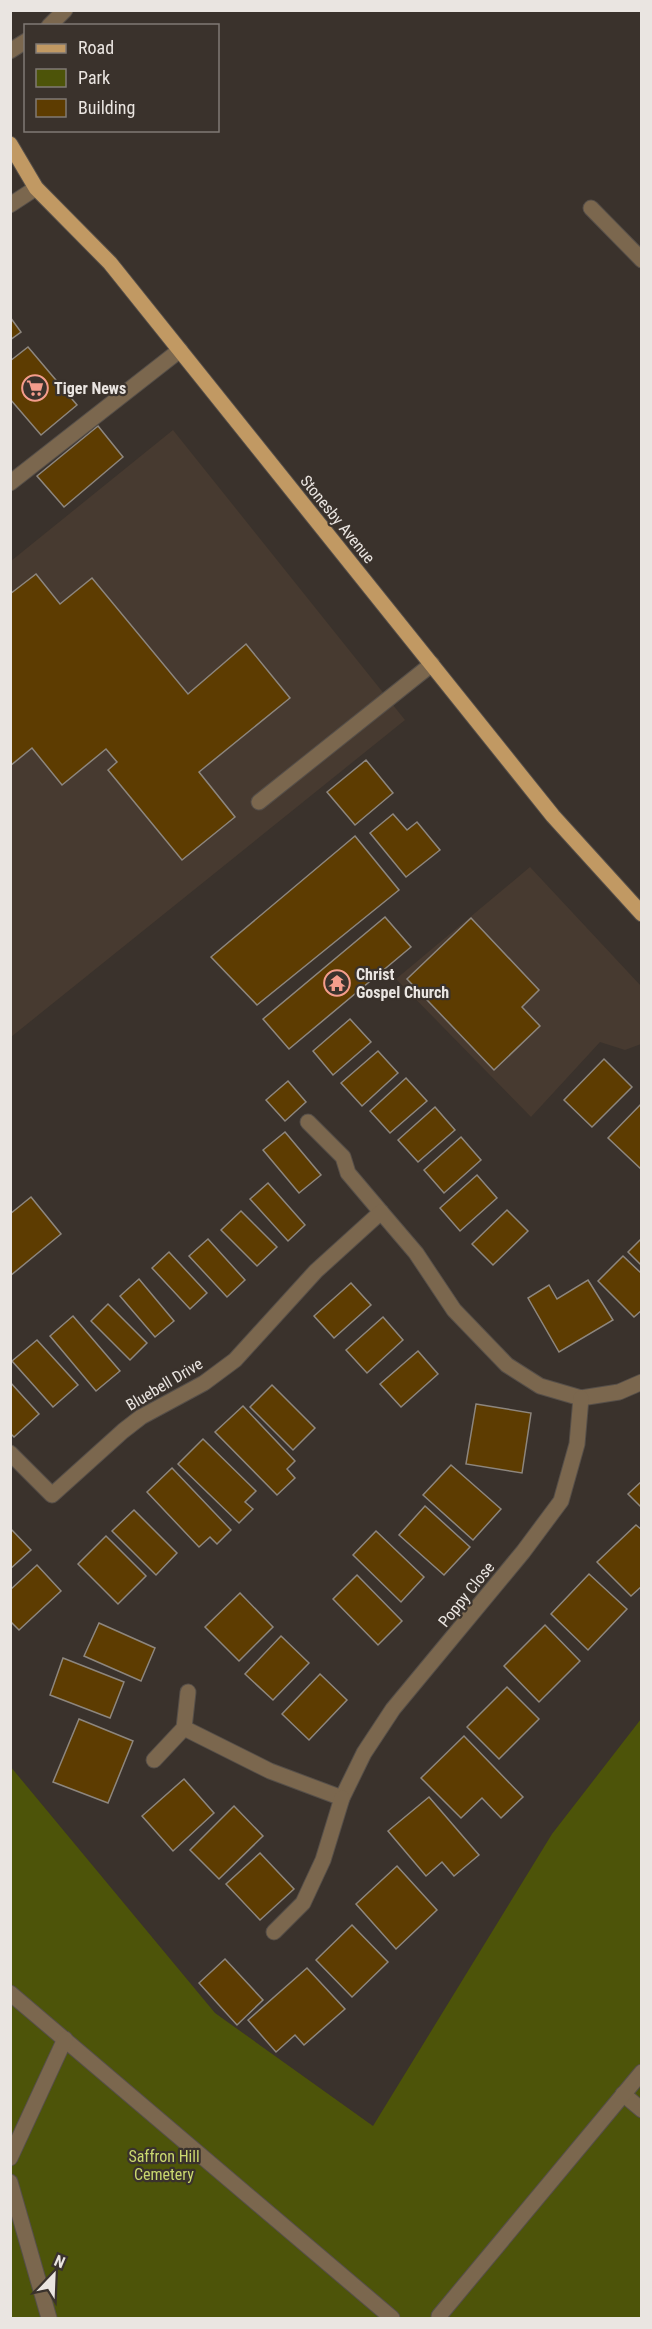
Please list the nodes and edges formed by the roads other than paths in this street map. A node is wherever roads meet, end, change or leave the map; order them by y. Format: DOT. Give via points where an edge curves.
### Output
graph roads {
  1 [pos="65,10"];
  2 [pos="51,24"];
  3 [pos="24,42"];
  4 [pos="10,51"];
  5 [pos="10,144"];
  6 [pos="36,188"];
  7 [pos="10,205"];
  8 [pos="591,208"];
  9 [pos="642,260"];
  10 [pos="180,350"];
  11 [pos="10,483"];
  12 [pos="432,664"];
  13 [pos="259,802"];
  14 [pos="642,914"];
  15 [pos="308,1122"];
  16 [pos="381,1212"];
  17 [pos="642,1382"];
  18 [pos="581,1398"];
  19 [pos="12,1454"];
  20 [pos="188,1692"];
  21 [pos="184,1728"];
  22 [pos="154,1760"];
  23 [pos="342,1798"];
  24 [pos="274,1932"];
  25 [pos="10,1993"];
  26 [pos="64,2039"];
  27 [pos="642,2072"];
  28 [pos="623,2094"];
  29 [pos="642,2109"];
  30 [pos="10,2158"];
  31 [pos="10,2182"];
  32 [pos="439,2318"];
  33 [pos="49,2319"];
  34 [pos="392,2319"];
  1 -- 2 [label="street"];
  3 -- 4 [label="street"];
  5 -- 6 [label="main road, Stonesby Avenue"];
  6 -- 7 [label="street"];
  6 -- 10 [label="main road, Stonesby Avenue" via="110,263"];
  8 -- 9 [label="street"];
  10 -- 11 [label="street"];
  10 -- 12 [label="main road, Stonesby Avenue"];
  12 -- 13 [label="street"];
  12 -- 14 [label="main road, Stonesby Avenue" via="553,816"];
  15 -- 16 [label="street" via="343,1157 348,1173"];
  16 -- 18 [label="street" via="416,1253 454,1310 507,1365 540,1386"];
  16 -- 19 [label="street, Bluebell Drive" via="316,1271 236,1360 132,1424 52,1495"];
  17 -- 18 [label="street" via="620,1392"];
  18 -- 23 [label="street, Poppy Close" via="577,1444 561,1501 393,1709 364,1753"];
  20 -- 21 [label="street"];
  21 -- 22 [label="street"];
  21 -- 23 [label="street" via="270,1771"];
  23 -- 24 [label="street, Poppy Close" via="323,1860 303,1904"];
  25 -- 26 [label="street"];
  26 -- 30 [label="street"];
  26 -- 34 [label="street"];
  27 -- 28 [label="street"];
  28 -- 29 [label="street"];
  28 -- 32 [label="street"];
  31 -- 33 [label="street"];
}
